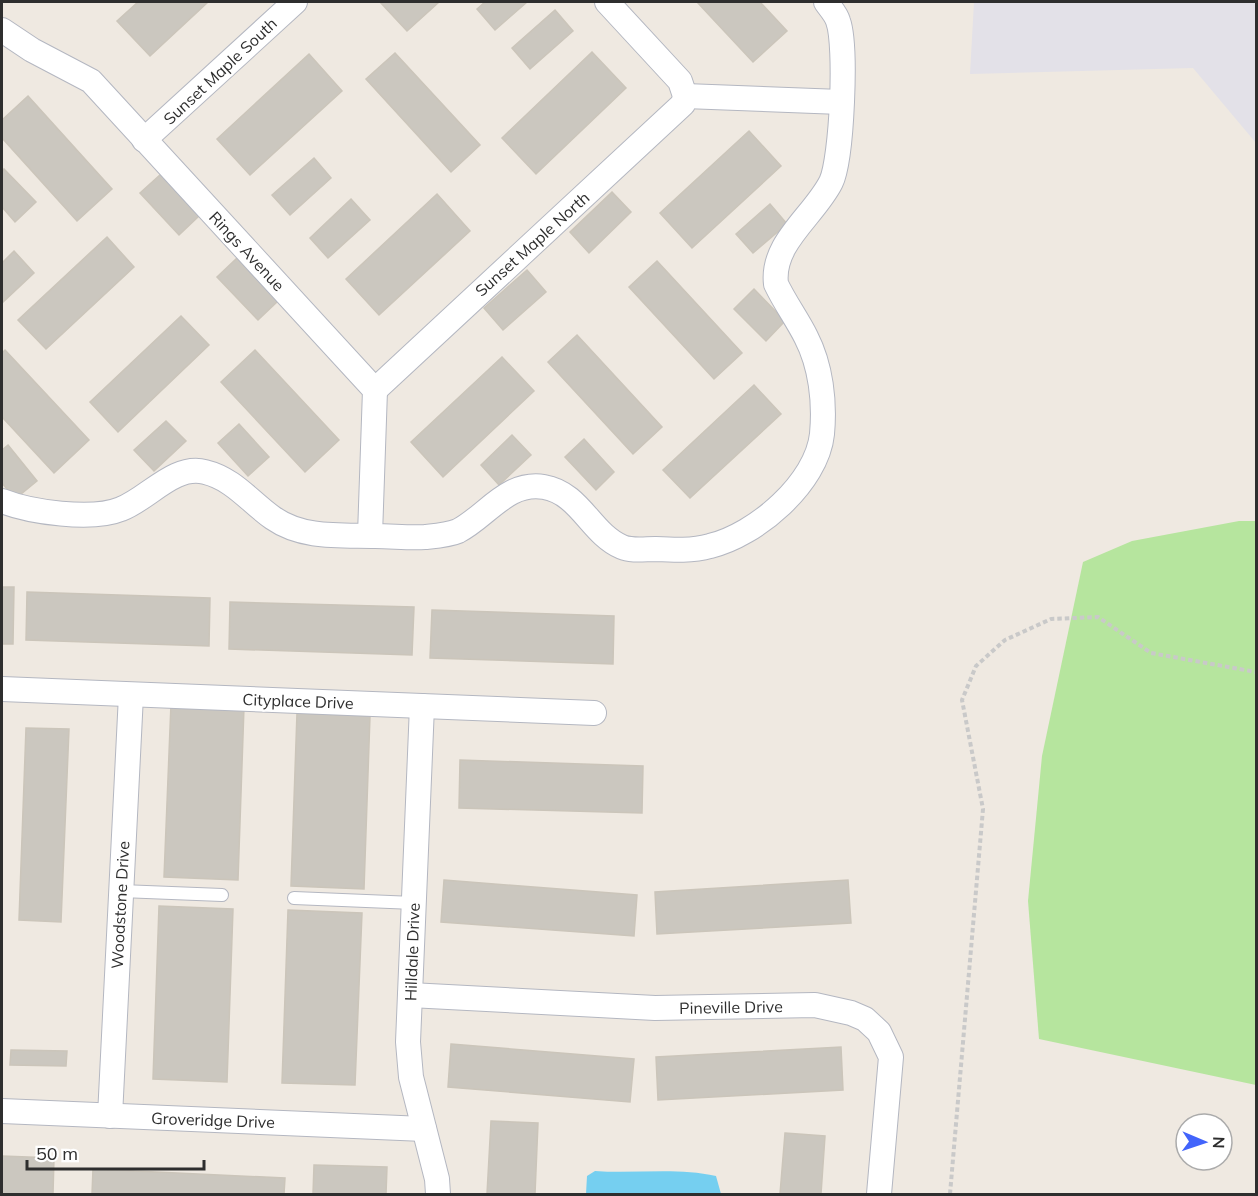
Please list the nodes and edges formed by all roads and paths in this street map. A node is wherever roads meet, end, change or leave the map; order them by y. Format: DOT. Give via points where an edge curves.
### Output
graph roads {
  1 [pos="295,2"];
  2 [pos="606,2"];
  3 [pos="826,2"];
  4 [pos="5,37"];
  5 [pos="685,96"];
  6 [pos="841,102"];
  7 [pos="144,140"];
  8 [pos="375,390"];
  9 [pos="2,501"];
  10 [pos="370,536"];
  11 [pos="1257,672"];
  12 [pos="2,689"];
  13 [pos="131,694"];
  14 [pos="422,706"];
  15 [pos="594,713"];
  16 [pos="121,891"];
  17 [pos="222,895"];
  18 [pos="294,898"];
  19 [pos="414,903"];
  20 [pos="410,995"];
  21 [pos="2,1111"];
  22 [pos="110,1116"];
  23 [pos="424,1129"];
  24 [pos="438,1194"];
  25 [pos="879,1194"];
  26 [pos="950,1194"];
  1 -- 7 [label="street, Sunset Maple South"];
  2 -- 5 [label="street" via="680,81"];
  3 -- 6 [label="street" via="838,21"];
  4 -- 7 [label="street, Rings Avenue" via="91,81"];
  5 -- 6 [label="street"];
  5 -- 8 [label="street, Sunset Maple North" via="678,111"];
  6 -- 10 [label="street" via="839,151 832,179 819,203 777,258 774,271 776,284 816,359 821,387 819,450 798,486 775,511 712,546 687,551 623,548 557,491 528,487 500,498 456,532 424,537"];
  7 -- 8 [label="street, Rings Avenue"];
  8 -- 10 [label="street"];
  9 -- 10 [label="street" via="20,508 91,514 121,510 173,476 203,471 231,482 275,520 302,531"];
  11 -- 26 [label="path" via="1151,652 1098,617 1051,619 1005,640 976,666 962,700 983,809"];
  12 -- 13 [label="street, Cityplace Drive"];
  13 -- 14 [label="street, Cityplace Drive"];
  13 -- 16 [label="street, Woodstone Drive"];
  14 -- 15 [label="street, Cityplace Drive"];
  14 -- 19 [label="street, Hilldale Drive"];
  16 -- 17 [label="lane"];
  16 -- 22 [label="street, Woodstone Drive"];
  18 -- 19 [label="lane"];
  19 -- 20 [label="street, Hilldale Drive"];
  20 -- 23 [label="street, Hilldale Drive" via="411,1077"];
  20 -- 25 [label="street, Pineville Drive" via="656,1008 815,1005 851,1013 879,1032 891,1057"];
  21 -- 22 [label="street, Groveridge Drive"];
  22 -- 23 [label="street, Groveridge Drive"];
  23 -- 24 [label="street, Hilldale Drive"];
}
